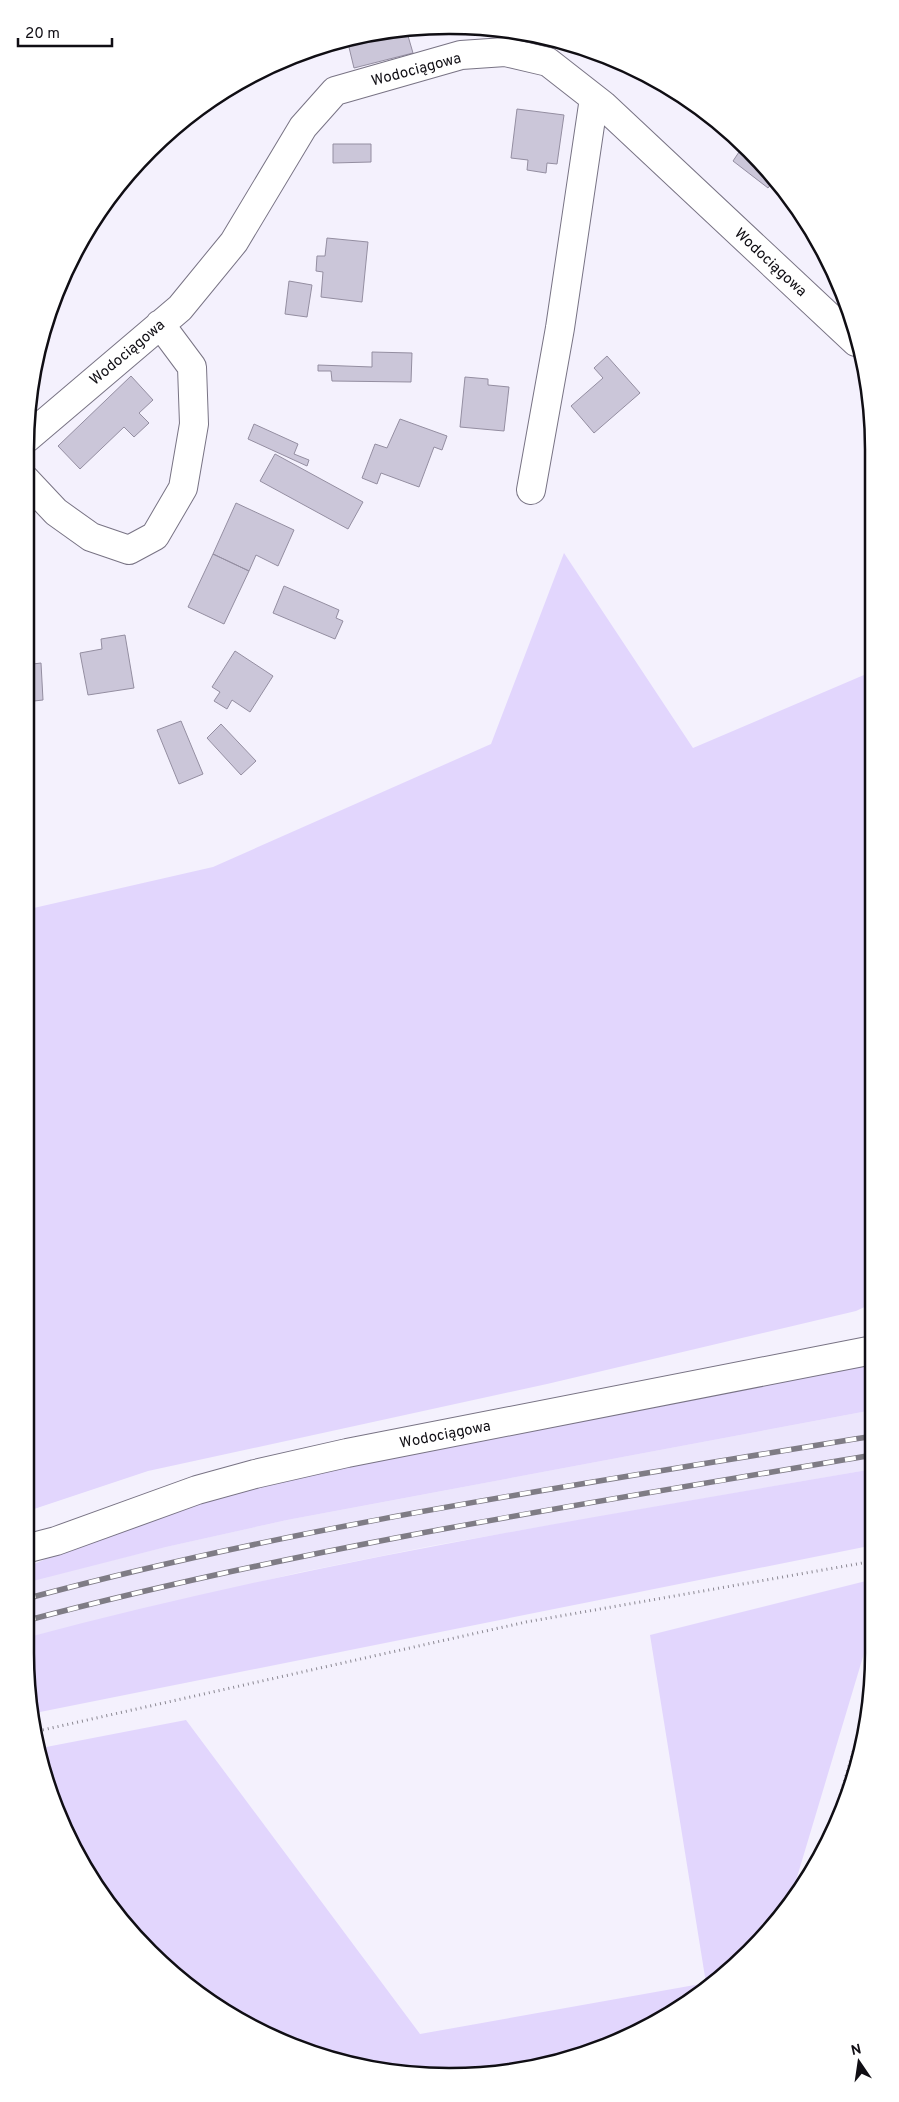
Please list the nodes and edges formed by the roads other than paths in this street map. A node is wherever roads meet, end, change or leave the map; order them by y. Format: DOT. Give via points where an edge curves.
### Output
graph roads {
  1 [pos="594,98"];
  2 [pos="160,324"];
  3 [pos="849,335"];
  4 [pos="35,431"];
  5 [pos="34,489"];
  6 [pos="531,490"];
  7 [pos="865,1352"];
  8 [pos="34,1547"];
  1 -- 2 [label="street, Wodociągowa" via="548,62 505,52 461,55 335,91 304,127 234,242 180,308"];
  1 -- 3 [label="street, Wodociągowa"];
  1 -- 6 [label="street" via="560,328"];
  2 -- 4 [label="street, Wodociągowa"];
  2 -- 5 [label="street" via="192,367 194,424 183,488 155,536 129,550 91,537 56,512"];
  7 -- 8 [label="street, Wodociągowa" via="255,1474 197,1490"];
}
